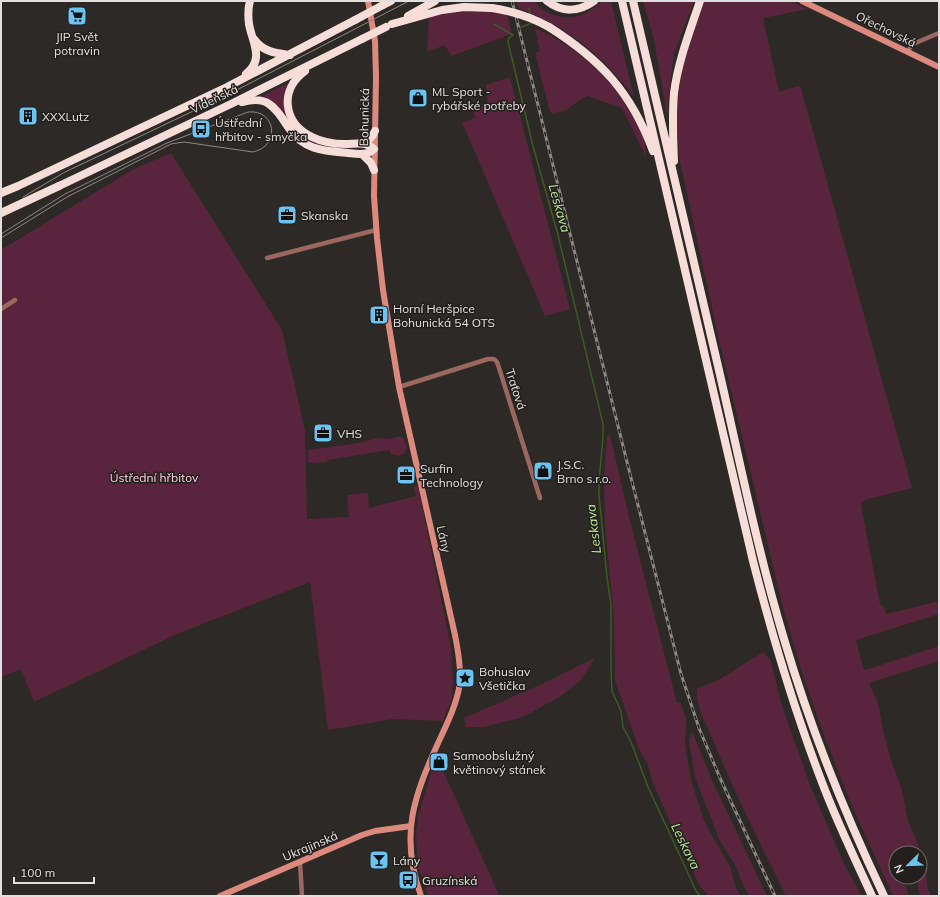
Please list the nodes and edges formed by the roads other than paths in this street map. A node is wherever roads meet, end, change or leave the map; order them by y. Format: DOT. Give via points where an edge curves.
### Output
graph roads {
  1 [pos="250,1"];
  2 [pos="435,1"];
  3 [pos="547,1"];
  4 [pos="594,1"];
  5 [pos="622,1"];
  6 [pos="633,1"];
  7 [pos="700,1"];
  8 [pos="802,1"];
  9 [pos="367,2"];
  10 [pos="387,3"];
  11 [pos="389,25"];
  12 [pos="939,33"];
  13 [pos="254,38"];
  14 [pos="907,52"];
  15 [pos="290,54"];
  16 [pos="320,60"];
  17 [pos="939,67"];
  18 [pos="227,87"];
  19 [pos="233,104"];
  20 [pos="375,131"];
  21 [pos="362,143"];
  22 [pos="374,149"];
  23 [pos="362,154"];
  24 [pos="374,170"];
  25 [pos="674,180"];
  26 [pos="665,182"];
  27 [pos="1,194"];
  28 [pos="1,214"];
  29 [pos="376,230"];
  30 [pos="267,258"];
  31 [pos="15,300"];
  32 [pos="1,309"];
  33 [pos="392,346"];
  34 [pos="399,387"];
  35 [pos="540,498"];
  36 [pos="411,826"];
  37 [pos="300,862"];
  38 [pos="220,896"];
  39 [pos="302,896"];
  40 [pos="421,896"];
  41 [pos="872,896"];
  42 [pos="884,896"];
  1 -- 13 [label="highway" via="249,22"];
  2 -- 11 [label="highway, Vídeňská"];
  3 -- 4 [label="highway" via="560,8 572,10"];
  5 -- 26 [label="highway"];
  6 -- 25 [label="highway"];
  7 -- 25 [label="highway" via="680,64 674,93"];
  8 -- 14 [label="street, Ořechovská"];
  9 -- 20 [label="street, Bohunická" via="375,41"];
  10 -- 15 [label="highway, Vídeňská, bridge"];
  11 -- 16 [label="highway, Vídeňská, bridge"];
  11 -- 26 [label="highway, bridge" via="464,7 492,8 521,15 549,27 596,61 621,89 643,127"];
  12 -- 14 [label="street" via="913,44"];
  13 -- 15 [label="highway" via="267,51"];
  13 -- 18 [label="highway" via="256,54 253,67"];
  14 -- 17 [label="street, Ořechovská"];
  15 -- 18 [label="highway, Vídeňská"];
  16 -- 19 [label="highway, Vídeňská"];
  16 -- 21 [label="highway" via="291,86 287,99 291,116 302,130 315,138 332,143"];
  18 -- 27 [label="highway, Vídeňská"];
  19 -- 23 [label="highway" via="252,100 266,102 277,111 302,143 322,150"];
  19 -- 28 [label="highway, Vídeňská, bridge"];
  20 -- 21 [label="highway" via="370,139"];
  20 -- 22 [label="street, Bohunická"];
  21 -- 22 [label="highway"];
  22 -- 23 [label="highway"];
  22 -- 24 [label="street, Bohunická"];
  23 -- 24 [label="highway" via="371,162"];
  24 -- 29 [label="street, Bohunická"];
  25 -- 42 [label="highway" via="783,635 834,785"];
  26 -- 41 [label="highway" via="751,555 774,640 825,790"];
  29 -- 30 [label="street"];
  29 -- 33 [label="street, Bohunická"];
  31 -- 32 [label="street"];
  33 -- 34 [label="street, Lány"];
  34 -- 35 [label="street, Traťová" via="488,359 497,362"];
  34 -- 36 [label="street, Lány" via="456,640 460,672 460,685 455,704 420,786"];
  36 -- 37 [label="street, Ukrajinská" via="362,835"];
  36 -- 40 [label="street, Lány" via="412,868"];
  37 -- 38 [label="street, Ukrajinská"];
  37 -- 39 [label="street"];
}
